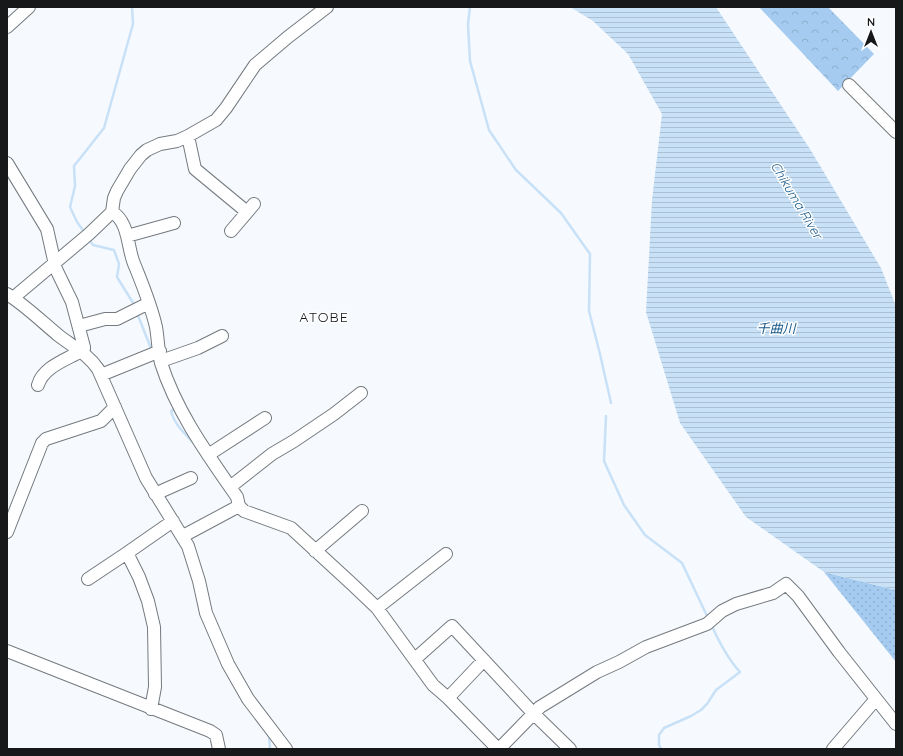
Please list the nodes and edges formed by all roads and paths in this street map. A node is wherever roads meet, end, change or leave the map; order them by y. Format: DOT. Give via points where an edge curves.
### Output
graph roads {
  1 [pos="29,7"];
  2 [pos="327,7"];
  3 [pos="7,27"];
  4 [pos="849,85"];
  5 [pos="896,132"];
  6 [pos="188,136"];
  7 [pos="7,163"];
  8 [pos="112,212"];
  9 [pos="174,223"];
  10 [pos="230,231"];
  11 [pos="127,236"];
  12 [pos="55,262"];
  13 [pos="10,296"];
  14 [pos="149,303"];
  15 [pos="79,326"];
  16 [pos="222,336"];
  17 [pos="81,352"];
  18 [pos="157,355"];
  19 [pos="101,375"];
  20 [pos="38,385"];
  21 [pos="361,393"];
  22 [pos="115,407"];
  23 [pos="265,418"];
  24 [pos="208,455"];
  25 [pos="191,478"];
  26 [pos="230,488"];
  27 [pos="155,494"];
  28 [pos="239,506"];
  29 [pos="362,511"];
  30 [pos="179,530"];
  31 [pos="7,532"];
  32 [pos="315,551"];
  33 [pos="127,553"];
  34 [pos="446,554"];
  35 [pos="88,579"];
  36 [pos="377,608"];
  37 [pos="7,651"];
  38 [pos="415,659"];
  39 [pos="484,660"];
  40 [pos="448,698"];
  41 [pos="876,699"];
  42 [pos="151,709"];
  43 [pos="534,713"];
  44 [pos="896,724"];
  45 [pos="219,749"];
  46 [pos="286,749"];
  47 [pos="498,749"];
  48 [pos="570,749"];
  49 [pos="833,749"];
  1 -- 3 [label="street"];
  2 -- 6 [label="street" via="255,65 216,120"];
  4 -- 5 [label="street"];
  6 -- 8 [label="street" via="147,150 130,169 117,191"];
  6 -- 10 [label="street" via="195,169 251,208"];
  7 -- 12 [label="street" via="47,229"];
  8 -- 11 [label="street" via="123,225"];
  8 -- 12 [label="street"];
  9 -- 11 [label="street"];
  11 -- 14 [label="street" via="133,262"];
  12 -- 13 [label="street"];
  12 -- 15 [label="street"];
  13 -- 17 [label="street"];
  14 -- 15 [label="street" via="117,319 105,319"];
  14 -- 18 [label="street" via="156,328"];
  15 -- 17 [label="street" via="84,347"];
  16 -- 18 [label="street" via="198,348"];
  17 -- 19 [label="street" via="92,361"];
  17 -- 20 [label="street" via="49,369 42,375"];
  18 -- 19 [label="street"];
  18 -- 24 [label="street" via="175,399"];
  19 -- 22 [label="street"];
  21 -- 26 [label="street" via="334,414 272,454"];
  22 -- 27 [label="street" via="138,462"];
  22 -- 31 [label="street" via="101,421 46,439 42,443"];
  23 -- 24 [label="street"];
  24 -- 26 [label="street"];
  25 -- 27 [label="street"];
  26 -- 28 [label="street" via="237,497"];
  27 -- 30 [label="street"];
  28 -- 30 [label="street"];
  28 -- 32 [label="street" via="291,528"];
  29 -- 32 [label="street"];
  30 -- 33 [label="street"];
  30 -- 46 [label="street" via="192,557 206,613 228,664 248,699"];
  32 -- 36 [label="street"];
  33 -- 35 [label="street"];
  33 -- 42 [label="street" via="148,601 154,626 156,687"];
  34 -- 36 [label="street"];
  36 -- 38 [label="street"];
  37 -- 42 [label="street"];
  38 -- 39 [label="street" via="452,626"];
  38 -- 40 [label="street" via="433,685"];
  39 -- 40 [label="street"];
  39 -- 43 [label="street"];
  40 -- 47 [label="street"];
  41 -- 43 [label="street" via="798,596 786,584 773,593 736,604 710,621 646,647 597,672"];
  41 -- 44 [label="street"];
  41 -- 49 [label="street"];
  42 -- 45 [label="street" via="210,731 216,735"];
  43 -- 47 [label="street"];
  43 -- 48 [label="street"];
}
